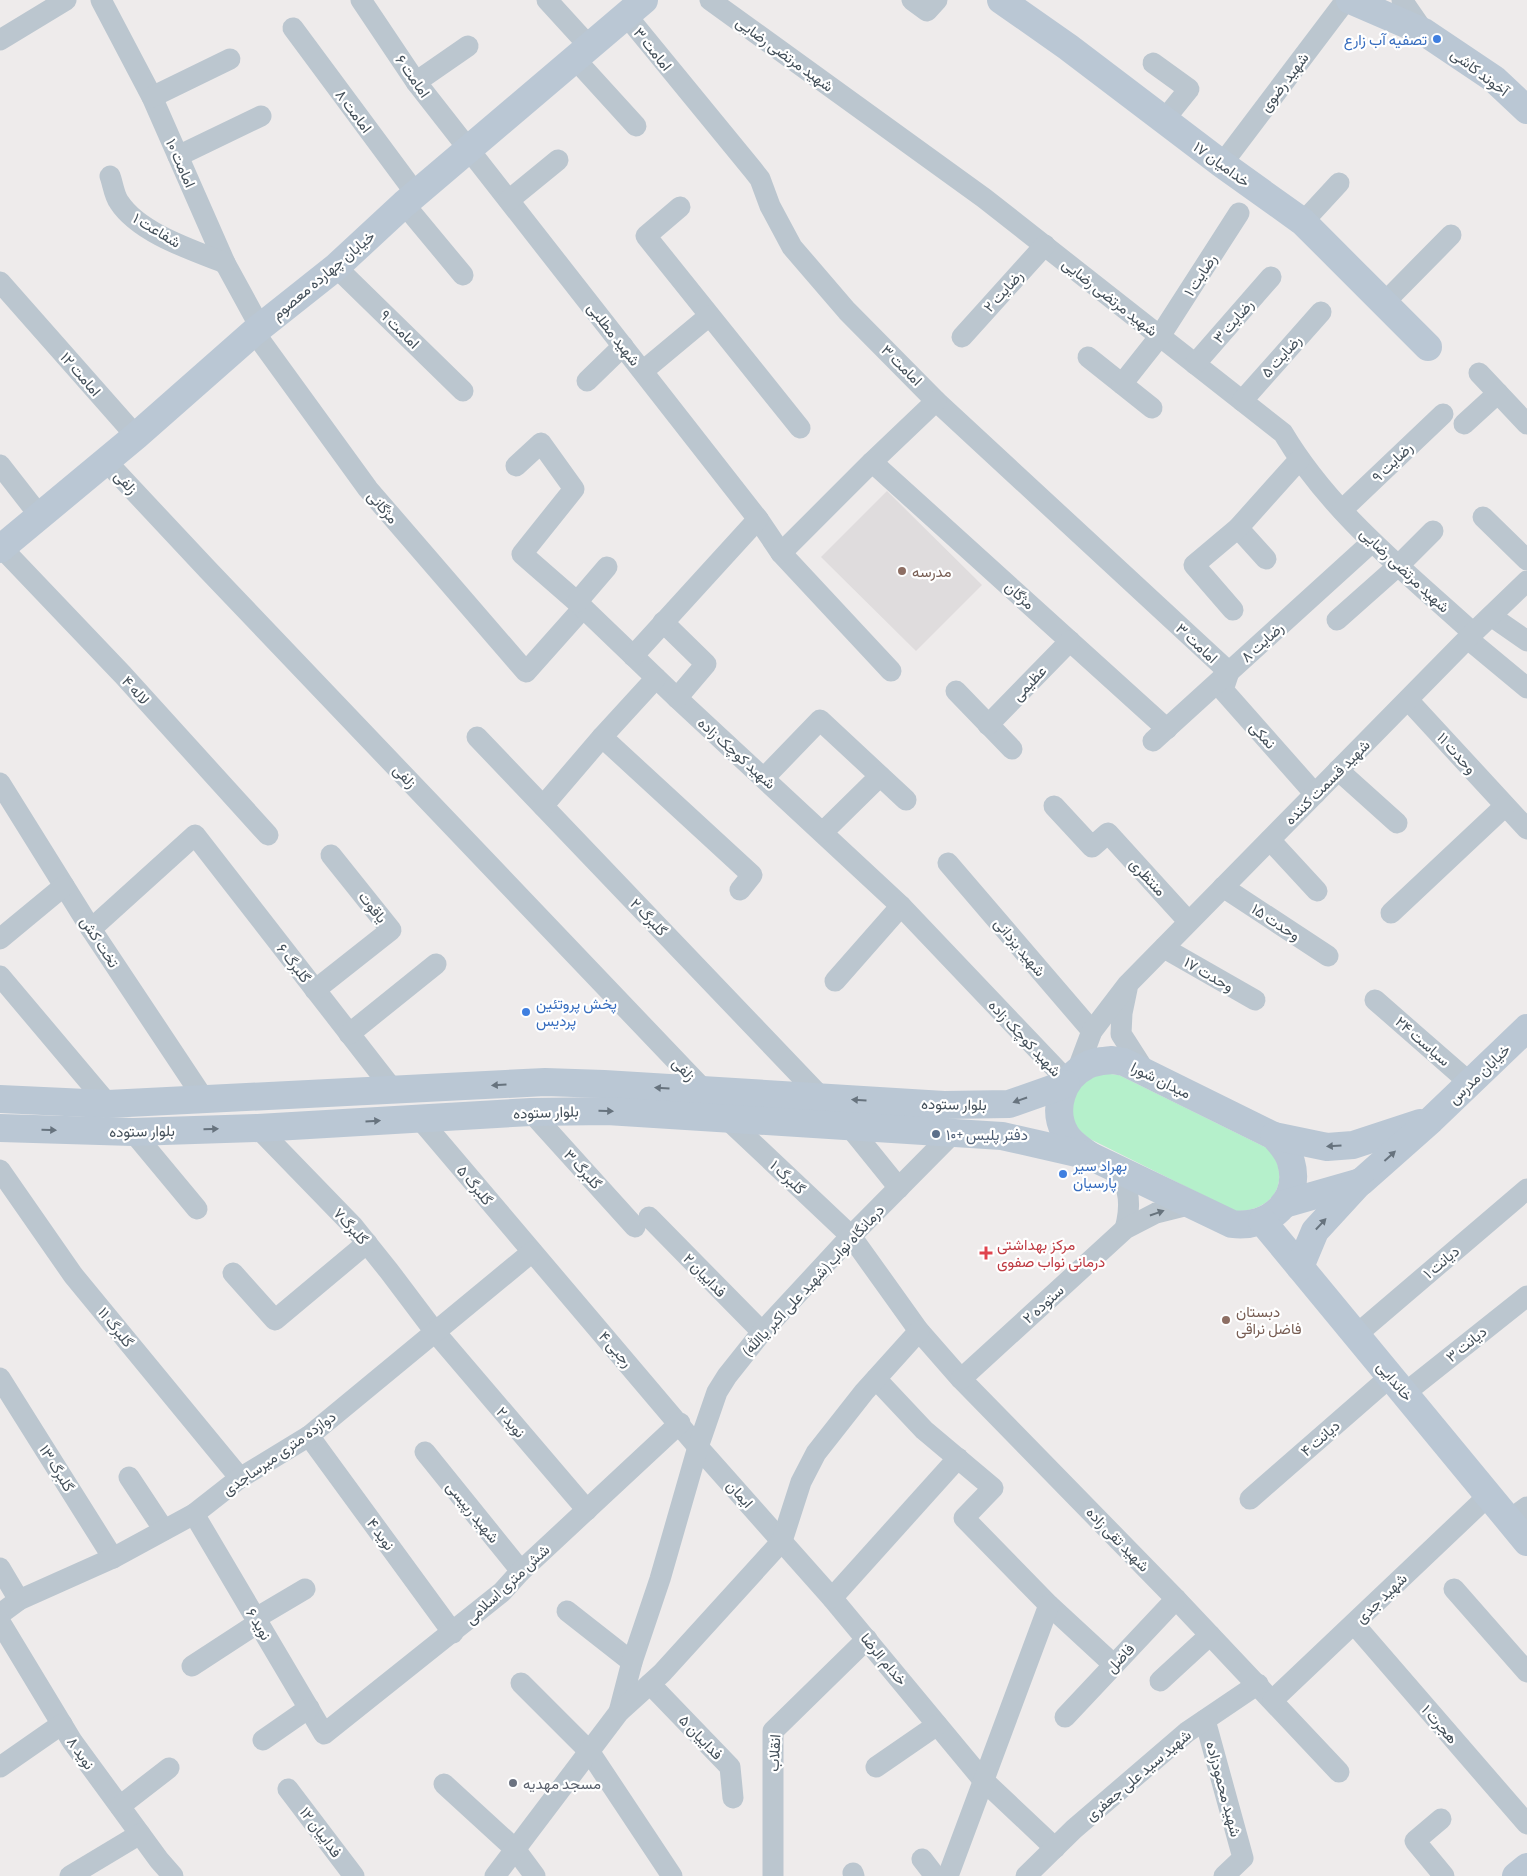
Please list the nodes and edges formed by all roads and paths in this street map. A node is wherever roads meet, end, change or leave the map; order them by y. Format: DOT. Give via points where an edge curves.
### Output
graph roads {
  1 [pos="66,0"];
  2 [pos="101,0"];
  3 [pos="362,0"];
  4 [pos="546,0"];
  5 [pos="710,0"];
  6 [pos="912,0"];
  7 [pos="936,0"];
  8 [pos="1001,0"];
  9 [pos="1348,0"];
  10 [pos="1402,0"];
  11 [pos="36,7"];
  12 [pos="635,8"];
  13 [pos="292,28"];
  14 [pos="1424,32"];
  15 [pos="0,40"];
  16 [pos="468,46"];
  17 [pos="582,52"];
  18 [pos="230,59"];
  19 [pos="1153,63"];
  20 [pos="416,82"];
  21 [pos="152,97"];
  22 [pos="1527,110"];
  23 [pos="261,116"];
  24 [pos="1164,120"];
  25 [pos="636,126"];
  26 [pos="468,149"];
  27 [pos="178,156"];
  28 [pos="558,160"];
  29 [pos="1222,164"];
  30 [pos="110,176"];
  31 [pos="1339,183"];
  32 [pos="410,199"];
  33 [pos="508,200"];
  34 [pos="680,207"];
  35 [pos="1239,214"];
  36 [pos="1304,222"];
  37 [pos="1451,235"];
  38 [pos="1045,245"];
  39 [pos="225,263"];
  40 [pos="336,267"];
  41 [pos="463,275"];
  42 [pos="1271,277"];
  43 [pos="0,282"];
  44 [pos="1384,303"];
  45 [pos="1321,312"];
  46 [pos="708,316"];
  47 [pos="257,330"];
  48 [pos="1160,336"];
  49 [pos="962,337"];
  50 [pos="623,346"];
  51 [pos="1428,347"];
  52 [pos="1088,357"];
  53 [pos="1195,364"];
  54 [pos="643,372"];
  55 [pos="1479,374"];
  56 [pos="587,380"];
  57 [pos="1122,384"];
  58 [pos="464,391"];
  59 [pos="1498,393"];
  60 [pos="936,401"];
  61 [pos="1242,401"];
  62 [pos="1152,408"];
  63 [pos="1443,414"];
  64 [pos="1464,424"];
  65 [pos="1527,424"];
  66 [pos="800,428"];
  67 [pos="136,436"];
  68 [pos="105,460"];
  69 [pos="1299,460"];
  70 [pos="872,462"];
  71 [pos="0,465"];
  72 [pos="516,466"];
  73 [pos="1342,510"];
  74 [pos="39,515"];
  75 [pos="1483,517"];
  76 [pos="758,519"];
  77 [pos="1238,528"];
  78 [pos="1432,531"];
  79 [pos="1372,542"];
  80 [pos="1,548"];
  81 [pos="781,553"];
  82 [pos="1266,559"];
  83 [pos="1527,560"];
  84 [pos="1399,565"];
  85 [pos="607,567"];
  86 [pos="1527,581"];
  87 [pos="580,605"];
  88 [pos="1233,610"];
  89 [pos="1492,616"];
  90 [pos="1337,620"];
  91 [pos="663,622"];
  92 [pos="1471,636"];
  93 [pos="1070,641"];
  94 [pos="1527,641"];
  95 [pos="633,656"];
  96 [pos="892,671"];
  97 [pos="1229,672"];
  98 [pos="656,678"];
  99 [pos="1527,688"];
  100 [pos="956,691"];
  101 [pos="677,698"];
  102 [pos="1408,700"];
  103 [pos="988,724"];
  104 [pos="1160,735"];
  105 [pos="477,737"];
  106 [pos="602,737"];
  107 [pos="1012,749"];
  108 [pos="1338,770"];
  109 [pos="880,776"];
  110 [pos="764,778"];
  111 [pos="0,783"];
  112 [pos="1315,794"];
  113 [pos="906,800"];
  114 [pos="543,806"];
  115 [pos="1054,806"];
  116 [pos="1505,806"];
  117 [pos="1396,823"];
  118 [pos="1527,829"];
  119 [pos="823,832"];
  120 [pos="268,835"];
  121 [pos="1270,840"];
  122 [pos="331,855"];
  123 [pos="948,863"];
  124 [pos="64,886"];
  125 [pos="1224,887"];
  126 [pos="740,890"];
  127 [pos="1316,891"];
  128 [pos="901,906"];
  129 [pos="1391,912"];
  130 [pos="1188,921"];
  131 [pos="91,929"];
  132 [pos="0,939"];
  133 [pos="1164,948"];
  134 [pos="1328,956"];
  135 [pos="436,964"];
  136 [pos="0,976"];
  137 [pos="835,980"];
  138 [pos="1128,984"];
  139 [pos="315,990"];
  140 [pos="1255,1000"];
  141 [pos="1376,1000"];
  142 [pos="1527,1028"];
  143 [pos="1092,1031"];
  144 [pos="349,1034"];
  145 [pos="1146,1073"];
  146 [pos="1072,1078"];
  147 [pos="1470,1083"];
  148 [pos="394,1091"];
  149 [pos="705,1091"];
  150 [pos="822,1098"];
  151 [pos="0,1099"];
  152 [pos="204,1099"];
  153 [pos="108,1104"];
  154 [pos="531,1112"];
  155 [pos="725,1117"];
  156 [pos="418,1118"];
  157 [pos="1431,1120"];
  158 [pos="848,1125"];
  159 [pos="0,1128"];
  160 [pos="258,1128"];
  161 [pos="133,1132"];
  162 [pos="954,1132"];
  163 [pos="1274,1136"];
  164 [pos="1090,1156"];
  165 [pos="1118,1169"];
  166 [pos="0,1170"];
  167 [pos="1360,1182"];
  168 [pos="899,1188"];
  169 [pos="1527,1189"];
  170 [pos="1192,1204"];
  171 [pos="1284,1204"];
  172 [pos="197,1210"];
  173 [pos="1262,1221"];
  174 [pos="642,1222"];
  175 [pos="1125,1229"];
  176 [pos="851,1236"];
  177 [pos="367,1244"];
  178 [pos="532,1252"];
  179 [pos="1300,1267"];
  180 [pos="233,1273"];
  181 [pos="1527,1296"];
  182 [pos="919,1331"];
  183 [pos="435,1332"];
  184 [pos="762,1332"];
  185 [pos="1356,1335"];
  186 [pos="0,1378"];
  187 [pos="876,1379"];
  188 [pos="962,1379"];
  189 [pos="1398,1384"];
  190 [pos="680,1423"];
  191 [pos="308,1436"];
  192 [pos="698,1447"];
  193 [pos="426,1452"];
  194 [pos="958,1458"];
  195 [pos="130,1477"];
  196 [pos="240,1478"];
  197 [pos="1489,1495"];
  198 [pos="1250,1499"];
  199 [pos="587,1510"];
  200 [pos="1518,1513"];
  201 [pos="194,1514"];
  202 [pos="164,1530"];
  203 [pos="782,1541"];
  204 [pos="1527,1542"];
  205 [pos="113,1558"];
  206 [pos="0,1568"];
  207 [pos="521,1571"];
  208 [pos="305,1589"];
  209 [pos="1454,1589"];
  210 [pos="832,1598"];
  211 [pos="1176,1599"];
  212 [pos="19,1600"];
  213 [pos="1049,1605"];
  214 [pos="567,1610"];
  215 [pos="0,1614"];
  216 [pos="257,1620"];
  217 [pos="0,1622"];
  218 [pos="1354,1624"];
  219 [pos="453,1632"];
  220 [pos="1210,1635"];
  221 [pos="867,1639"];
  222 [pos="632,1662"];
  223 [pos="1114,1665"];
  224 [pos="192,1666"];
  225 [pos="1527,1672"];
  226 [pos="1160,1681"];
  227 [pos="521,1683"];
  228 [pos="650,1684"];
  229 [pos="1258,1684"];
  230 [pos="1273,1700"];
  231 [pos="309,1708"];
  232 [pos="619,1712"];
  233 [pos="1065,1717"];
  234 [pos="1205,1720"];
  235 [pos="62,1724"];
  236 [pos="937,1725"];
  237 [pos="324,1734"];
  238 [pos="263,1740"];
  239 [pos="589,1751"];
  240 [pos="876,1766"];
  241 [pos="0,1767"];
  242 [pos="169,1768"];
  243 [pos="1339,1772"];
  244 [pos="983,1780"];
  245 [pos="444,1784"];
  246 [pos="288,1789"];
  247 [pos="733,1798"];
  248 [pos="120,1806"];
  249 [pos="1441,1819"];
  250 [pos="1527,1824"];
  251 [pos="140,1834"];
  252 [pos="1055,1848"];
  253 [pos="514,1850"];
  254 [pos="1527,1867"];
  255 [pos="70,1876"];
  256 [pos="173,1876"];
  257 [pos="354,1876"];
  258 [pos="495,1876"];
  259 [pos="535,1876"];
  260 [pos="672,1876"];
  261 [pos="773,1876"];
  262 [pos="948,1876"];
  263 [pos="1026,1876"];
  264 [pos="1224,1876"];
  265 [pos="1444,1876"];
  266 [pos="1516,1876"];
  1 -- 11 [label="street"];
  2 -- 21 [label="street, امامت ۱۰"];
  3 -- 20 [label="street, امامت ۶"];
  4 -- 17 [label="street"];
  5 -- 38 [label="street, شهید مرتضی رضایی"];
  6 -- 7 [label="street" via="927,11"];
  8 -- 24 [label="main road, خدامیان ۱۷"];
  9 -- 14 [label="main road, آخوند کاشی"];
  9 -- 29 [label="street, شهید رضوی"];
  10 -- 14 [label="street"];
  11 -- 15 [label="street"];
  12 -- 17 [label="main road, خیابان چهارده معصوم"];
  12 -- 60 [label="street, امامت ۳" via="760,179 792,247 847,311"];
  13 -- 32 [label="street, امامت ۸"];
  14 -- 22 [label="main road, آخوند کاشی" via="1494,79"];
  16 -- 20 [label="street"];
  17 -- 25 [label="street"];
  17 -- 26 [label="main road, خیابان چهارده معصوم"];
  18 -- 21 [label="street"];
  19 -- 24 [label="street" via="1189,89"];
  20 -- 26 [label="street, امامت ۶"];
  21 -- 27 [label="street, امامت ۱۰"];
  23 -- 27 [label="street"];
  24 -- 29 [label="main road, خدامیان ۱۷"];
  26 -- 32 [label="main road, خیابان چهارده معصوم"];
  26 -- 33 [label="street, شهید مطلبی"];
  27 -- 39 [label="street, امامت ۱۰"];
  28 -- 33 [label="street"];
  29 -- 36 [label="main road, خدامیان ۱۷"];
  30 -- 39 [label="street, شفاعت ۱" via="118,201 141,224"];
  31 -- 36 [label="street"];
  32 -- 40 [label="main road, خیابان چهارده معصوم"];
  32 -- 41 [label="street, امامت ۸"];
  33 -- 50 [label="street, شهید مطلبی"];
  34 -- 46 [label="street" via="646,236"];
  35 -- 48 [label="street, رضایت ۱"];
  36 -- 44 [label="main road, خدامیان ۱۷"];
  37 -- 44 [label="street"];
  38 -- 48 [label="street, شهید مرتضی رضایی"];
  38 -- 49 [label="street, رضایت ۲"];
  39 -- 47 [label="street, امامت ۱۰"];
  40 -- 47 [label="main road, خیابان چهارده معصوم"];
  40 -- 58 [label="street, امامت ۹"];
  42 -- 53 [label="street, رضایت ۳"];
  43 -- 67 [label="street, امامت ۱۲"];
  44 -- 51 [label="main road, خدامیان ۱۷"];
  45 -- 61 [label="street, رضایت ۵"];
  46 -- 54 [label="street"];
  46 -- 66 [label="street"];
  47 -- 67 [label="main road, خیابان چهارده معصوم"];
  47 -- 87 [label="street, مژگانی" via="368,489 526,672"];
  48 -- 53 [label="street, شهید مرتضی رضایی"];
  48 -- 57 [label="street, رضایت ۱"];
  50 -- 54 [label="street, شهید مطلبی"];
  50 -- 56 [label="street"];
  52 -- 57 [label="street"];
  53 -- 61 [label="street, شهید مرتضی رضایی"];
  54 -- 76 [label="street, شهید مطلبی"];
  55 -- 59 [label="street"];
  57 -- 62 [label="street"];
  59 -- 64 [label="street"];
  59 -- 65 [label="street"];
  60 -- 70 [label="street"];
  60 -- 97 [label="street, امامت ۳"];
  61 -- 69 [label="street, شهید مرتضی رضایی" via="1283,433"];
  63 -- 73 [label="street, رضایت ۹"];
  67 -- 68 [label="main road, خیابان چهارده معصوم"];
  68 -- 74 [label="main road, خیابان چهارده معصوم"];
  68 -- 149 [label="street, زلفی"];
  69 -- 73 [label="street, شهید مرتضی رضایی"];
  69 -- 77 [label="street"];
  70 -- 81 [label="street"];
  70 -- 93 [label="street, مژگان"];
  71 -- 74 [label="street"];
  72 -- 87 [label="street, شهید کوچک زاده" via="541,443 574,489 522,554"];
  73 -- 79 [label="street, شهید مرتضی رضایی"];
  74 -- 80 [label="main road, خیابان چهارده معصوم"];
  75 -- 83 [label="street"];
  76 -- 81 [label="street, شهید مطلبی"];
  76 -- 91 [label="street"];
  77 -- 82 [label="street"];
  77 -- 88 [label="street" via="1194,565"];
  78 -- 84 [label="street"];
  79 -- 84 [label="street, شهید مرتضی رضایی"];
  79 -- 97 [label="street, رضایت ۸"];
  80 -- 120 [label="street, لاله ۴" via="123,674"];
  81 -- 96 [label="street, شهید مطلبی"];
  84 -- 90 [label="street"];
  84 -- 92 [label="street, شهید مرتضی رضایی"];
  85 -- 87 [label="street"];
  86 -- 89 [label="street, شهید قسمت کننده"];
  87 -- 95 [label="street, شهید کوچک زاده"];
  89 -- 92 [label="street, شهید قسمت کننده"];
  89 -- 94 [label="street"];
  91 -- 95 [label="street"];
  91 -- 101 [label="street" via="706,664"];
  92 -- 99 [label="street, شهید مرتضی رضایی"];
  92 -- 102 [label="street, شهید قسمت کننده"];
  93 -- 103 [label="street, عظیمی"];
  93 -- 104 [label="street, مژگان"];
  95 -- 98 [label="street, شهید کوچک زاده"];
  97 -- 104 [label="street, رضایت ۸"];
  97 -- 112 [label="street, نمکی" via="1222,690"];
  98 -- 101 [label="street, شهید کوچک زاده"];
  98 -- 106 [label="street"];
  100 -- 103 [label="street"];
  101 -- 110 [label="street, شهید کوچک زاده"];
  102 -- 108 [label="street, شهید قسمت کننده"];
  102 -- 116 [label="street, وحدت ۱۱"];
  103 -- 107 [label="street"];
  105 -- 114 [label="street, گلبرگ ۲"];
  106 -- 114 [label="street"];
  106 -- 126 [label="street" via="752,875"];
  108 -- 112 [label="street, شهید قسمت کننده"];
  108 -- 117 [label="street"];
  109 -- 110 [label="street" via="820,720"];
  109 -- 113 [label="street"];
  109 -- 119 [label="street"];
  110 -- 119 [label="street, شهید کوچک زاده"];
  111 -- 124 [label="street, تخت کش"];
  112 -- 121 [label="street, شهید قسمت کننده"];
  114 -- 150 [label="street, گلبرگ ۲"];
  115 -- 130 [label="street, منتظری" via="1092,848 1108,833"];
  116 -- 118 [label="street, وحدت ۱۱"];
  116 -- 129 [label="street"];
  119 -- 128 [label="street, شهید کوچک زاده"];
  121 -- 125 [label="street, شهید قسمت کننده"];
  121 -- 127 [label="street"];
  122 -- 139 [label="street, یاقوت" via="391,930"];
  123 -- 143 [label="street, شهید یزدانی"];
  124 -- 131 [label="street, تخت کش"];
  124 -- 132 [label="street"];
  125 -- 130 [label="street, شهید قسمت کننده"];
  125 -- 134 [label="street, وحدت ۱۵"];
  128 -- 137 [label="street"];
  128 -- 146 [label="street, شهید کوچک زاده" via="1058,1071"];
  130 -- 133 [label="street, شهید قسمت کننده"];
  131 -- 139 [label="street, گلبرگ ۶" via="195,835"];
  131 -- 152 [label="street, تخت کش"];
  133 -- 138 [label="street, شهید قسمت کننده"];
  133 -- 140 [label="street, وحدت ۱۷"];
  135 -- 144 [label="street"];
  136 -- 153 [label="street"];
  138 -- 143 [label="street, شهید قسمت کننده"];
  138 -- 145 [label="street" via="1121,1034"];
  139 -- 144 [label="street, گلبرگ ۶"];
  141 -- 147 [label="street, سیاست ۲۴"];
  142 -- 147 [label="main road, خیابان مدرس"];
  143 -- 146 [label="street, شهید قسمت کننده"];
  144 -- 148 [label="street, گلبرگ ۶"];
  145 -- 146 [label="main road, میدان شورا" via="1112,1060 1087,1065"];
  145 -- 163 [label="main road, میدان شورا"];
  146 -- 150 [label="main road, بلوار ستوده, one-way" via="1009,1104 944,1105"];
  146 -- 164 [label="main road" via="1061,1095 1060,1120 1072,1143"];
  147 -- 157 [label="main road, خیابان مدرس"];
  149 -- 148 [label="main road, بلوار ستوده, one-way" via="545,1082"];
  148 -- 152 [label="main road, بلوار ستوده"];
  149 -- 150 [label="main road, بلوار ستوده"];
  151 -- 153 [label="main road, بلوار ستوده"];
  152 -- 153 [label="main road, بلوار ستوده"];
  154 -- 155 [label="main road, بلوار ستوده, one-way" via="607,1111"];
  154 -- 156 [label="main road, بلوار ستوده"];
  154 -- 174 [label="street, گلبرگ ۳"];
  155 -- 158 [label="main road, بلوار ستوده"];
  155 -- 176 [label="street, گلبرگ ۱"];
  160 -- 156 [label="main road, بلوار ستوده, one-way"];
  156 -- 178 [label="street, گلبرگ ۵"];
  157 -- 163 [label="main road, one-way" via="1353,1145 1327,1147"];
  167 -- 157 [label="main road, خیابان مدرس, one-way"];
  158 -- 162 [label="main road, بلوار ستوده"];
  158 -- 168 [label="street"];
  159 -- 161 [label="main road, بلوار ستوده, one-way"];
  161 -- 160 [label="main road, بلوار ستوده, one-way"];
  160 -- 177 [label="street, گلبرگ۷"];
  161 -- 172 [label="street"];
  162 -- 164 [label="main road, بلوار ستوده" via="1002,1136"];
  162 -- 168 [label="street, درمانگاه نواب (شهید علی اکبر یاالله)"];
  163 -- 171 [label="main road, میدان شورا" via="1291,1162 1291,1191"];
  164 -- 165 [label="main road"];
  165 -- 170 [label="main road"];
  165 -- 175 [label="street" via="1125,1180 1130,1202"];
  166 -- 196 [label="street, گلبرگ ۱۱" via="73,1275"];
  167 -- 171 [label="main road"];
  179 -- 167 [label="main road, خیابان مدرس, one-way" via="1315,1231"];
  168 -- 176 [label="street, درمانگاه نواب (شهید علی اکبر یاالله)"];
  169 -- 185 [label="street, دیانت ۱"];
  170 -- 173 [label="main road" via="1232,1224"];
  175 -- 170 [label="street, ستوده ۲, one-way" via="1156,1213"];
  171 -- 173 [label="main road"];
  173 -- 179 [label="main road, خاندایی"];
  174 -- 184 [label="street, فداییان ۲"];
  175 -- 188 [label="street, ستوده ۲"];
  176 -- 182 [label="street, گلبرگ ۱"];
  176 -- 184 [label="street, درمانگاه نواب (شهید علی اکبر یاالله)"];
  177 -- 180 [label="street" via="275,1320"];
  177 -- 183 [label="street, گلبرگ۷"];
  178 -- 183 [label="street, دوازده متری میرساجدی"];
  178 -- 190 [label="street, رجبی ۴"];
  179 -- 185 [label="main road, خاندایی"];
  181 -- 189 [label="street, دیانت ۳"];
  182 -- 187 [label="street"];
  182 -- 188 [label="street, شهید تقی زاده"];
  183 -- 191 [label="street, دوازده متری میرساجدی"];
  183 -- 199 [label="street, نوید ۲"];
  184 -- 192 [label="street, درمانگاه نواب (شهید علی اکبر یاالله)" via="717,1392"];
  185 -- 189 [label="main road, خاندایی"];
  186 -- 205 [label="street, گلبرگ ۱۳"];
  187 -- 194 [label="street" via="924,1430"];
  187 -- 203 [label="street" via="816,1453 801,1482"];
  188 -- 211 [label="street, شهید تقی زاده"];
  189 -- 197 [label="main road, خاندایی"];
  189 -- 198 [label="street, دیانت ۴"];
  190 -- 192 [label="street, رجبی ۴"];
  190 -- 199 [label="street, شش متری اسلامی"];
  191 -- 196 [label="street, دوازده متری میرساجدی"];
  191 -- 219 [label="street, نوید ۴"];
  192 -- 203 [label="street, ایمان"];
  192 -- 222 [label="street, درمانگاه نواب (شهید علی اکبر یاالله)" via="672,1542"];
  193 -- 207 [label="street, شهید رپیسی"];
  194 -- 210 [label="street"];
  194 -- 213 [label="street" via="993,1488 964,1518"];
  195 -- 202 [label="street"];
  196 -- 201 [label="street, دوازده متری میرساجدی"];
  197 -- 200 [label="main road, خاندایی"];
  197 -- 218 [label="street, شهید جدی"];
  199 -- 207 [label="street, شش متری اسلامی"];
  200 -- 204 [label="main road, خاندایی"];
  201 -- 202 [label="street, دوازده متری میرساجدی"];
  201 -- 216 [label="street, نوید ۶"];
  202 -- 205 [label="street, دوازده متری میرساجدی"];
  203 -- 210 [label="street, خدام الرضا"];
  203 -- 228 [label="street"];
  205 -- 212 [label="street, دوازده متری میرساجدی"];
  206 -- 212 [label="street"];
  207 -- 219 [label="street, شش متری اسلامی" via="502,1592"];
  208 -- 216 [label="street"];
  209 -- 225 [label="street"];
  210 -- 221 [label="street, خدام الرضا"];
  211 -- 220 [label="street, شهید تقی زاده"];
  211 -- 223 [label="street, فاضل"];
  212 -- 215 [label="street, دوازده متری میرساجدی"];
  213 -- 223 [label="street"];
  213 -- 244 [label="street"];
  214 -- 222 [label="street"];
  216 -- 224 [label="street"];
  216 -- 231 [label="street, نوید ۶"];
  217 -- 235 [label="street, نوید ۸"];
  218 -- 230 [label="street, شهید جدی"];
  218 -- 250 [label="street, هجرت ۱"];
  219 -- 237 [label="street, شش متری اسلامی"];
  220 -- 226 [label="street"];
  220 -- 229 [label="street, شهید تقی زاده"];
  221 -- 236 [label="street, خدام الرضا"];
  221 -- 261 [label="street, انقلاب" via="773,1731"];
  222 -- 232 [label="street, درمانگاه نواب (شهید علی اکبر یاالله)"];
  223 -- 233 [label="street, فاضل"];
  227 -- 239 [label="street"];
  228 -- 232 [label="street"];
  228 -- 247 [label="street, فداییان ۵" via="730,1766"];
  229 -- 230 [label="street, شهید تقی زاده"];
  229 -- 234 [label="street, شهید سید علی جعفری"];
  230 -- 243 [label="street, شهید تقی زاده"];
  231 -- 237 [label="street, نوید ۶"];
  231 -- 238 [label="street"];
  232 -- 239 [label="street"];
  234 -- 252 [label="street, شهید سید علی جعفری" via="1147,1766"];
  234 -- 264 [label="street, شهید محمودزاده" via="1243,1858"];
  235 -- 241 [label="street"];
  235 -- 248 [label="street, نوید ۸"];
  236 -- 240 [label="street"];
  236 -- 244 [label="street, خدام الرضا"];
  239 -- 253 [label="street"];
  239 -- 260 [label="street"];
  242 -- 248 [label="street"];
  244 -- 252 [label="street, خدام الرضا"];
  244 -- 262 [label="street"];
  245 -- 253 [label="street"];
  246 -- 257 [label="street, فداییان ۱۲"];
  248 -- 251 [label="street, نوید ۸"];
  249 -- 265 [label="street" via="1415,1841"];
  251 -- 255 [label="street"];
  251 -- 256 [label="street, نوید ۸"];
  252 -- 263 [label="street, شهید سید علی جعفری"];
  253 -- 258 [label="street"];
  253 -- 259 [label="street"];
  254 -- 266 [label="main road"];
}
